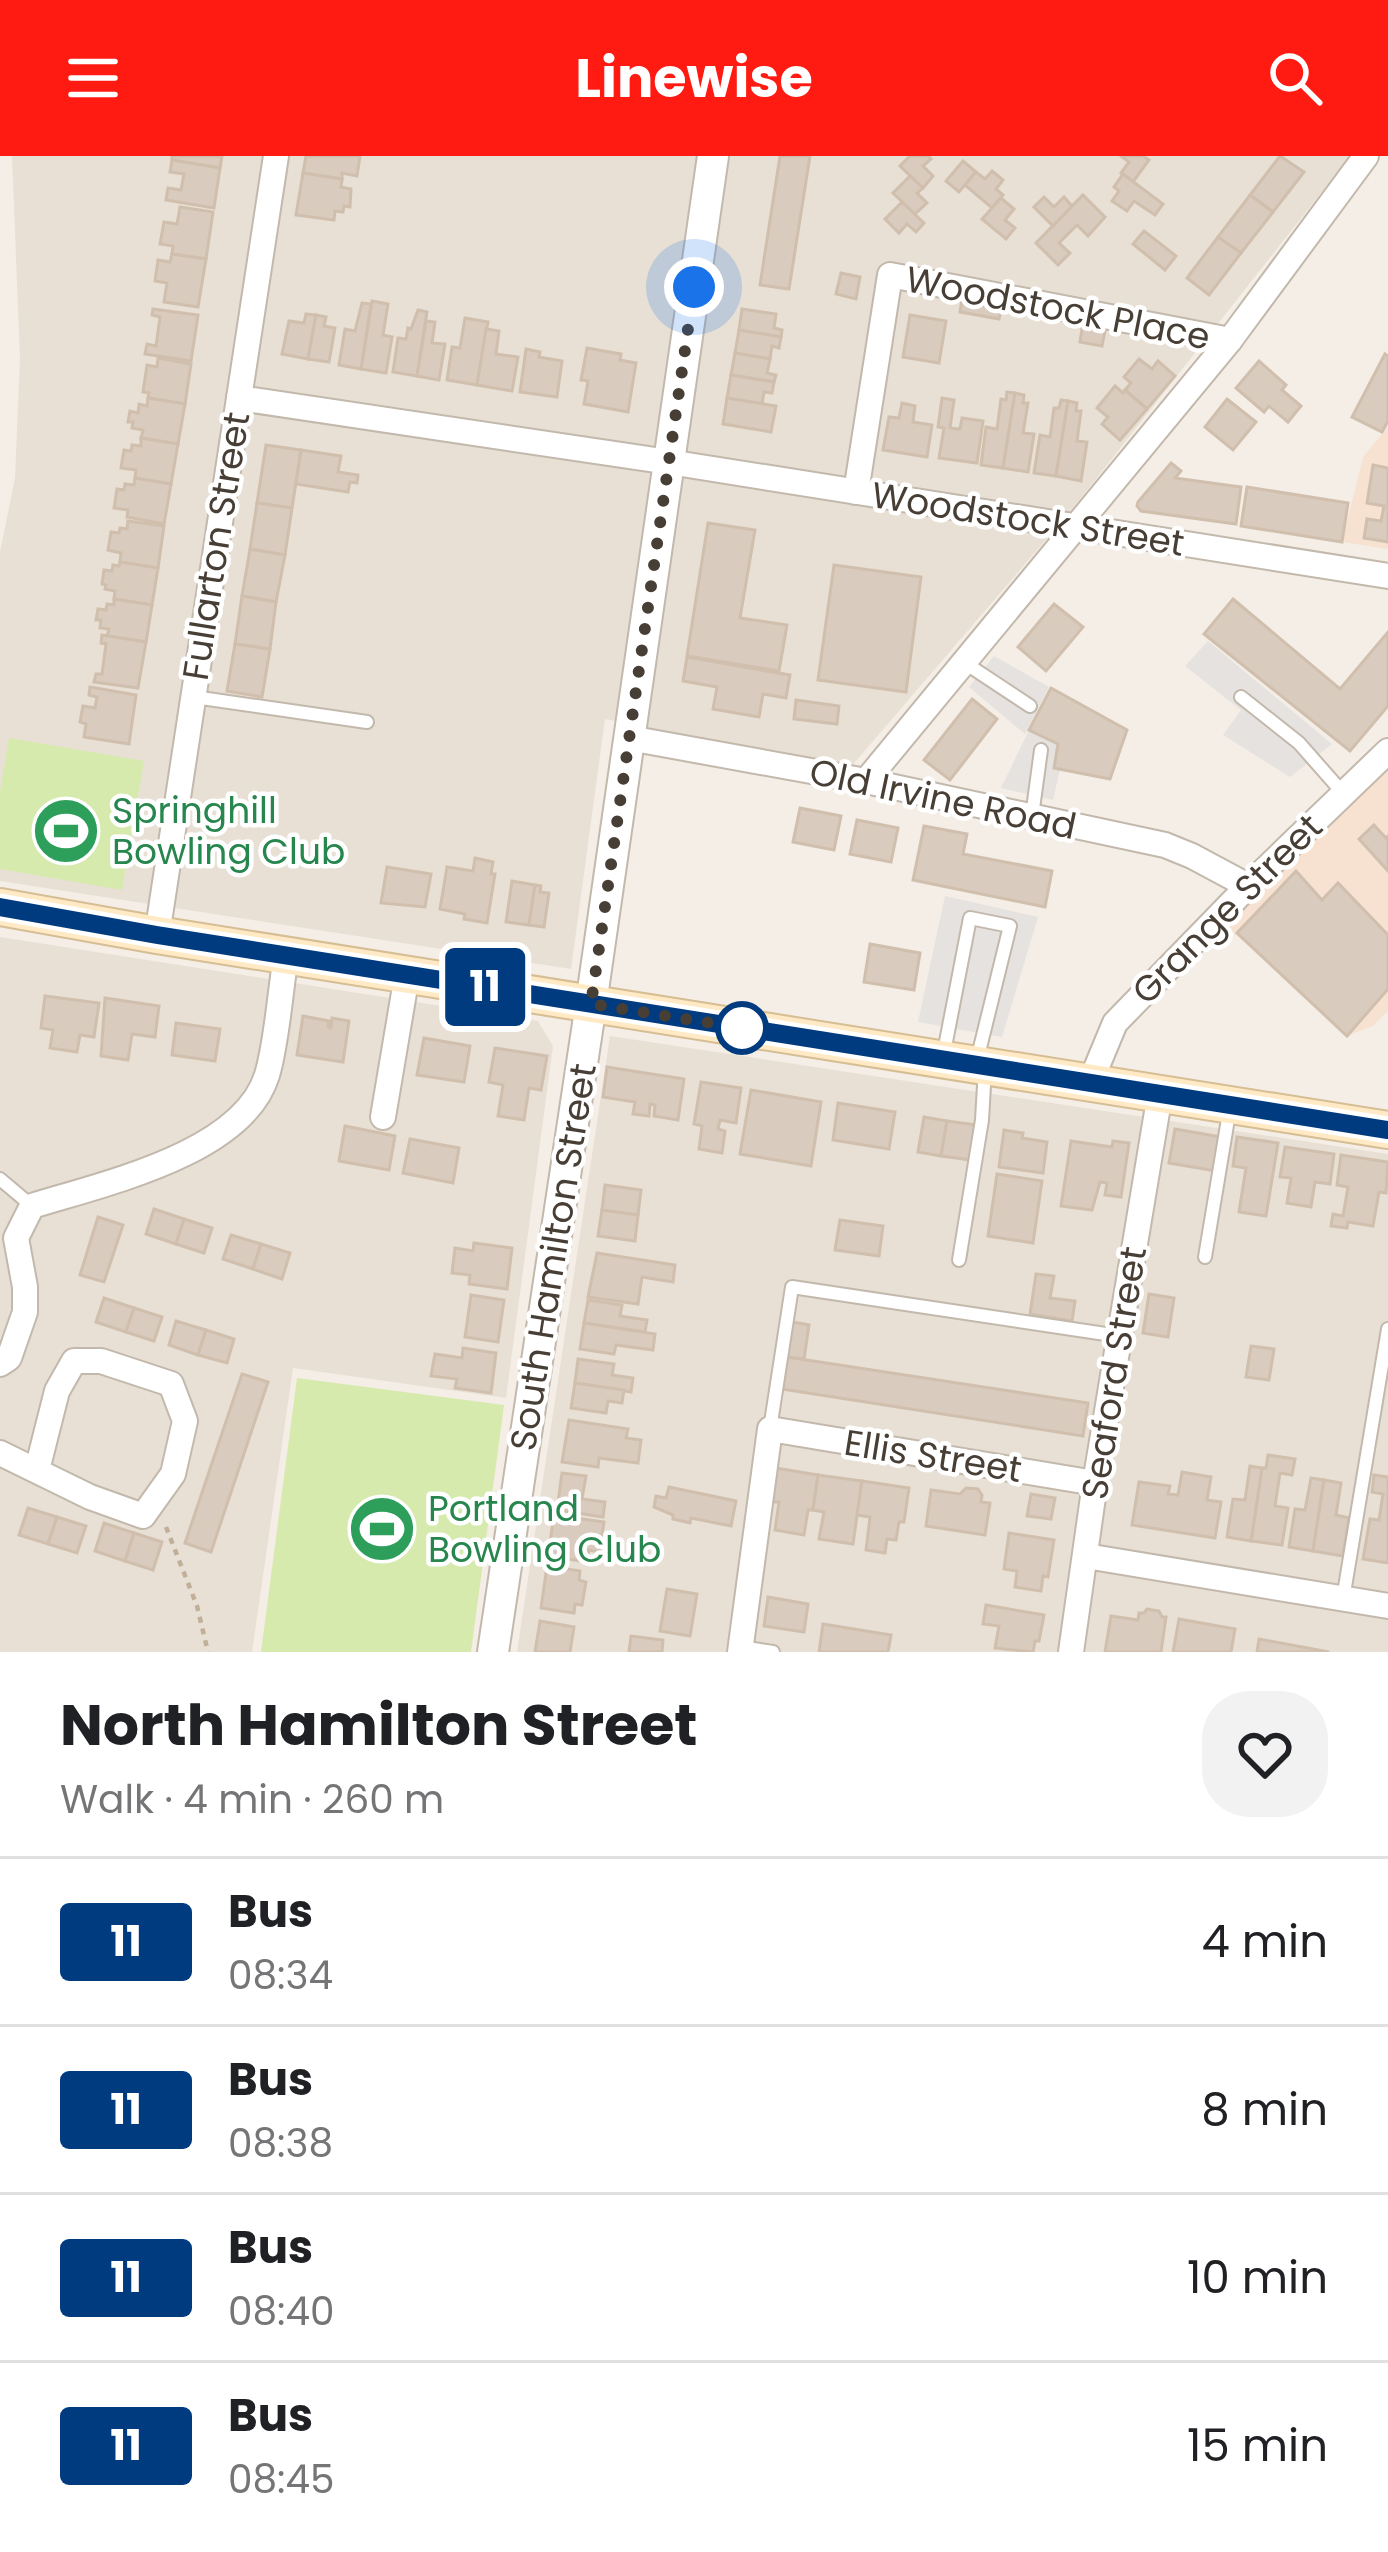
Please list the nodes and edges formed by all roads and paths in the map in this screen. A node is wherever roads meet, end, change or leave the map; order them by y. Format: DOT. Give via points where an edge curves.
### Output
graph roads {
  1 [pos="275,156"];
  2 [pos="713,156"];
  3 [pos="1366,156"];
  4 [pos="1230,340"];
  5 [pos="239,398"];
  6 [pos="669,462"];
  7 [pos="856,492"];
  8 [pos="1076,527"];
  9 [pos="1388,576"];
  10 [pos="964,662"];
  11 [pos="193,697"];
  12 [pos="1240,697"];
  13 [pos="1030,706"];
  14 [pos="367,722"];
  15 [pos="629,738"];
  16 [pos="1040,750"];
  17 [pos="1388,751"];
  18 [pos="866,781"];
  19 [pos="1343,793"];
  20 [pos="1032,816"];
  21 [pos="1248,886"];
  22 [pos="0,907"];
  23 [pos="157,935"];
  24 [pos="286,956"];
  25 [pos="407,975"];
  26 [pos="591,1004"];
  27 [pos="968,1064"];
  28 [pos="1090,1083"];
  29 [pos="1160,1094"];
  30 [pos="1230,1106"];
  31 [pos="383,1117"];
  32 [pos="1388,1130"];
  33 [pos="0,1178"];
  34 [pos="32,1205"];
  35 [pos="1204,1258"];
  36 [pos="959,1260"];
  37 [pos="1388,1329"];
  38 [pos="1119,1336"];
  39 [pos="0,1364"];
  40 [pos="770,1429"];
  41 [pos="0,1453"];
  42 [pos="37,1470"];
  43 [pos="1095,1483"];
  44 [pos="155,1499"];
  45 [pos="1086,1556"];
  46 [pos="1343,1599"];
  47 [pos="1388,1606"];
  48 [pos="741,1650"];
  49 [pos="208,1652"];
  50 [pos="493,1652"];
  51 [pos="773,1652"];
  52 [pos="1071,1652"];
  1 -- 5 [label="street, Fullarton Street"];
  2 -- 6 [label="street, South Hamilton Street"];
  3 -- 4 [label="street"];
  4 -- 7 [label="street, Woodstock Place" via="890,274"];
  4 -- 8 [label="street"];
  5 -- 6 [label="street, Woodstock Street"];
  5 -- 11 [label="street, Fullarton Street"];
  6 -- 7 [label="street, Woodstock Street"];
  6 -- 15 [label="street, South Hamilton Street"];
  7 -- 8 [label="street, Woodstock Street"];
  8 -- 9 [label="street, Woodstock Street"];
  8 -- 10 [label="street"];
  10 -- 13 [label="lane"];
  10 -- 18 [label="street"];
  11 -- 14 [label="lane"];
  11 -- 23 [label="street, Fullarton Street"];
  12 -- 19 [label="lane" via="1299,743"];
  15 -- 18 [label="street, Old Irvine Road"];
  15 -- 26 [label="street, South Hamilton Street"];
  16 -- 20 [label="lane"];
  17 -- 19 [label="street, Grange Street"];
  18 -- 20 [label="street, Old Irvine Road"];
  19 -- 21 [label="street, Grange Street"];
  20 -- 21 [label="street, Old Irvine Road" via="1165,845"];
  21 -- 28 [label="street, Grange Street" via="1115,1023"];
  22 -- 23 [label="main road"];
  23 -- 24 [label="main road"];
  24 -- 25 [label="main road"];
  24 -- 34 [label="street" via="266,1078 241,1120 162,1166"];
  25 -- 26 [label="main road"];
  25 -- 31 [label="street"];
  26 -- 27 [label="main road"];
  26 -- 50 [label="street, South Hamilton Street"];
  27 -- 27 [label="lane" via="970,918 1010,926"];
  27 -- 28 [label="main road"];
  27 -- 36 [label="lane" via="982,1120"];
  28 -- 29 [label="main road"];
  29 -- 30 [label="main road"];
  29 -- 38 [label="street, Seaford Street"];
  30 -- 32 [label="main road"];
  30 -- 35 [label="lane"];
  33 -- 34 [label="lane"];
  34 -- 39 [label="street" via="16,1238 25,1312"];
  37 -- 46 [label="lane"];
  38 -- 40 [label="lane" via="792,1287"];
  38 -- 43 [label="street, Seaford Street"];
  40 -- 43 [label="street, Ellis Street"];
  40 -- 48 [label="street"];
  41 -- 42 [label="street"];
  42 -- 44 [label="street" via="143,1516"];
  42 -- 44 [label="street" via="57,1391 74,1361 101,1361 171,1384 185,1421 173,1474"];
  43 -- 45 [label="street, Seaford Street"];
  44 -- 49 [label="path"];
  45 -- 46 [label="street"];
  45 -- 52 [label="street, Seaford Street"];
  46 -- 47 [label="street"];
  48 -- 51 [label="lane"];
}
